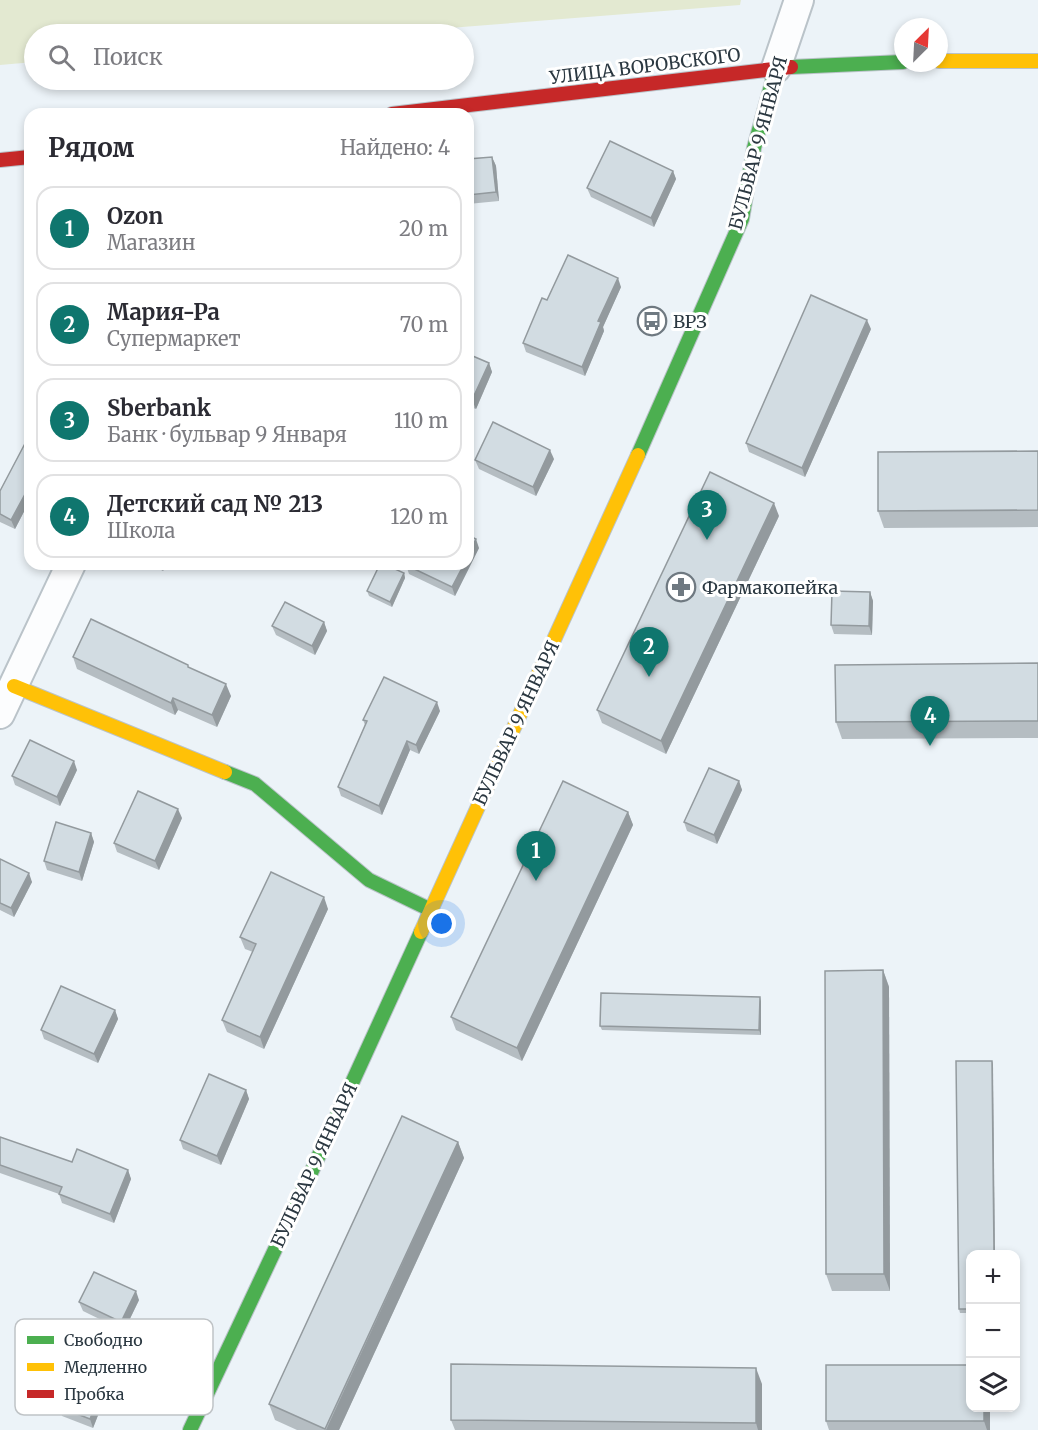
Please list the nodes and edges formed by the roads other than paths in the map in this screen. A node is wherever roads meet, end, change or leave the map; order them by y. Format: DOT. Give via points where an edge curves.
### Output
graph roads {
  1 [pos="799,0"];
  2 [pos="948,61"];
  3 [pos="1038,61"];
  4 [pos="894,62"];
  5 [pos="776,68"];
  6 [pos="442,108"];
  7 [pos="24,158"];
  8 [pos="0,160"];
  9 [pos="67,570"];
  10 [pos="14,686"];
  11 [pos="0,714"];
  12 [pos="430,910"];
  13 [pos="213,1381"];
  14 [pos="197,1415"];
  15 [pos="190,1430"];
  1 -- 5 [label="street, БУЛЬВАР 9 ЯНВАРЯ"];
  2 -- 3 [label="main road"];
  4 -- 5 [label="main road, УЛИЦА ВОРОВСКОГО"];
  5 -- 6 [label="main road, УЛИЦА ВОРОВСКОГО"];
  5 -- 12 [label="main road, БУЛЬВАР 9 ЯНВАРЯ" via="754,148 742,219"];
  7 -- 8 [label="main road"];
  9 -- 10 [label="street"];
  10 -- 11 [label="street"];
  10 -- 12 [label="main road" via="255,784 369,880"];
  12 -- 13 [label="main road, БУЛЬВАР 9 ЯНВАРЯ"];
  14 -- 15 [label="main road, БУЛЬВАР 9 ЯНВАРЯ"];
}
